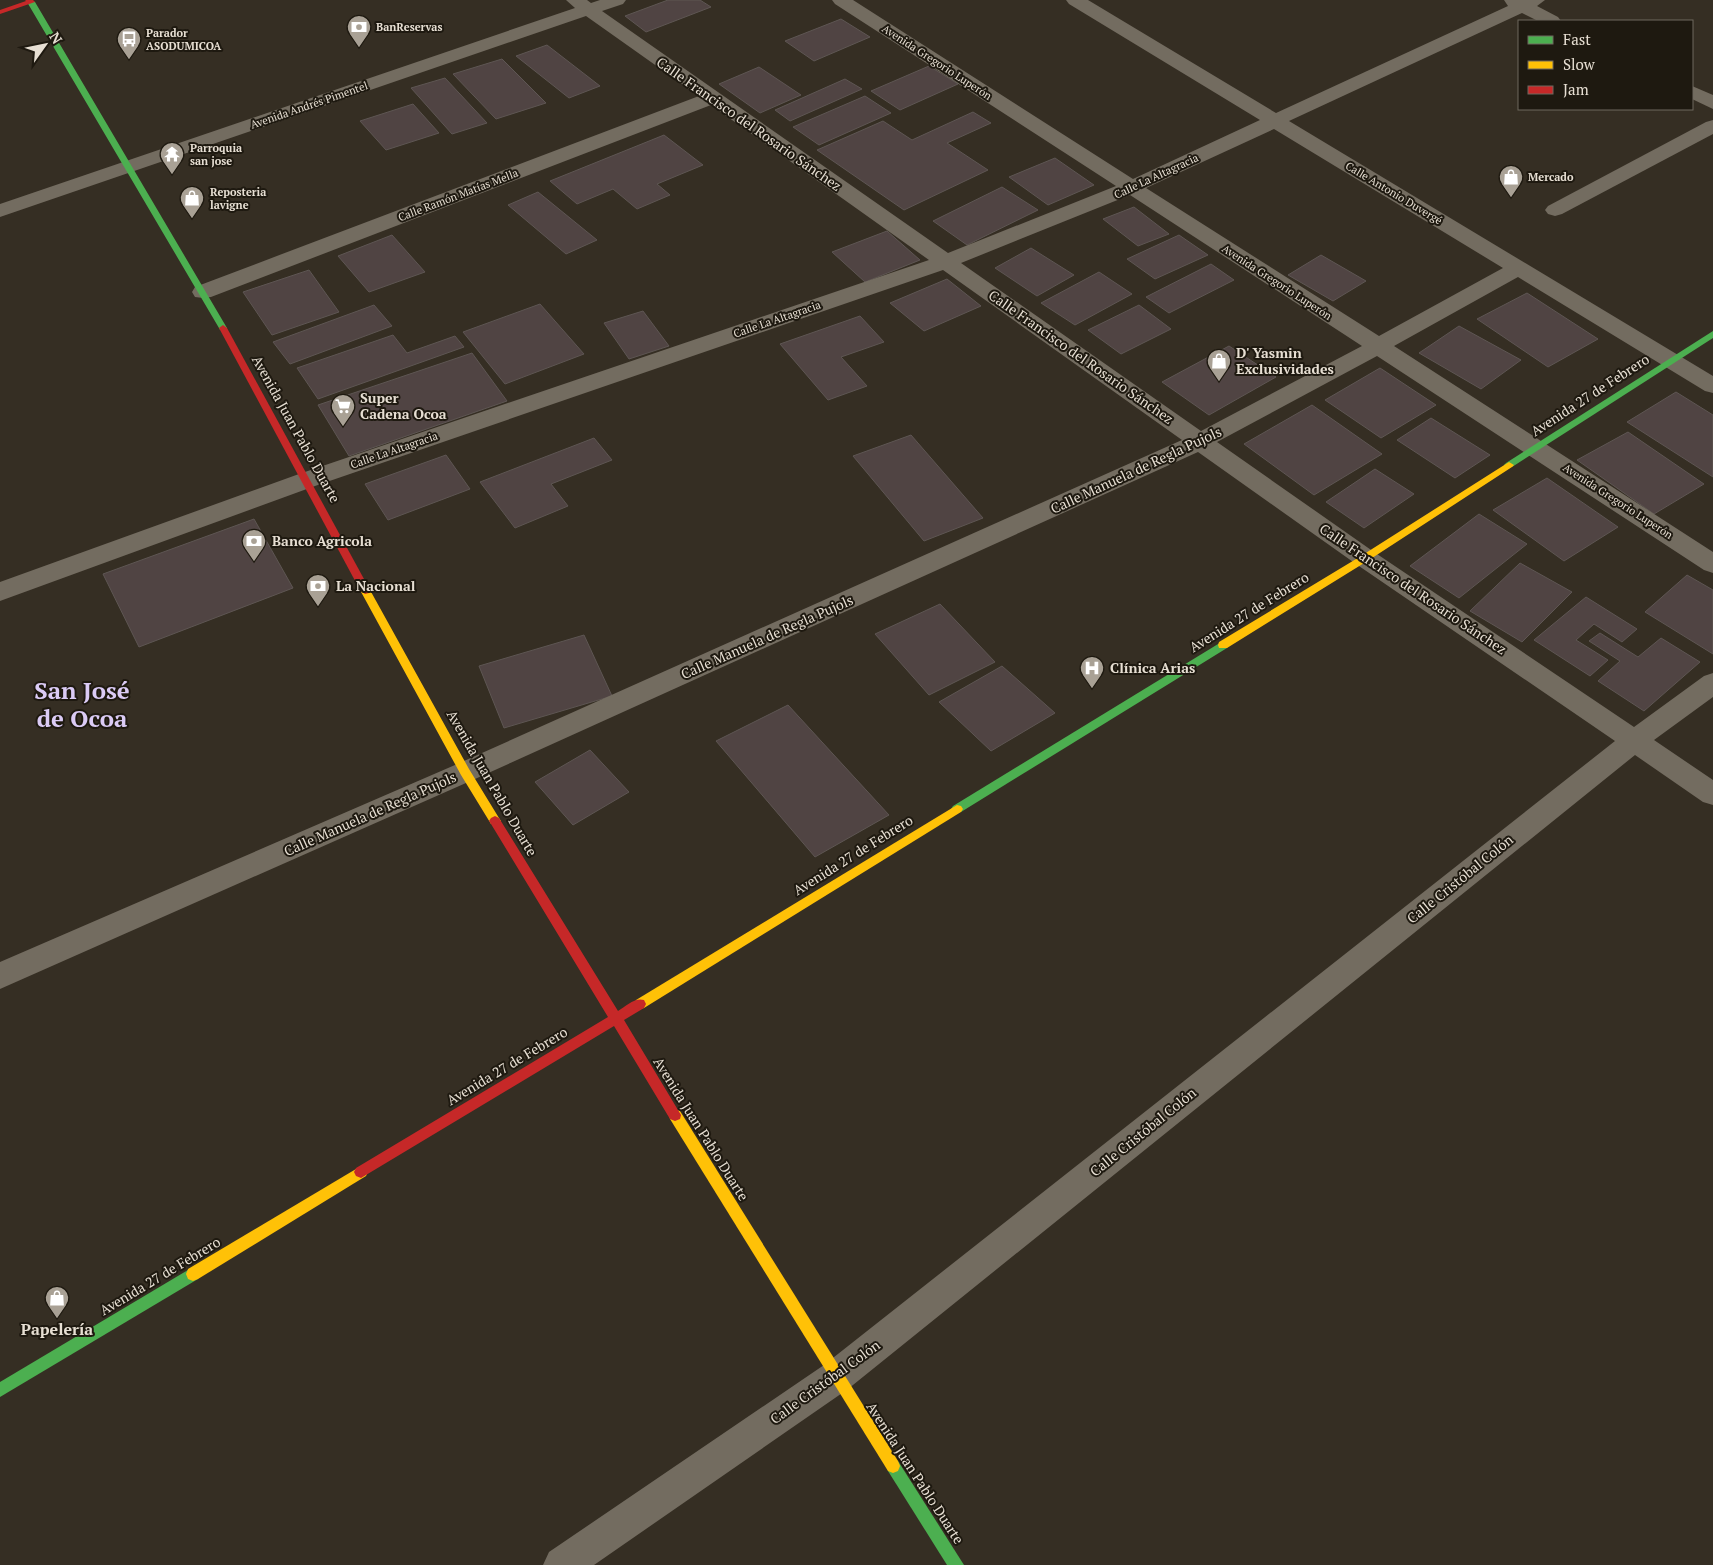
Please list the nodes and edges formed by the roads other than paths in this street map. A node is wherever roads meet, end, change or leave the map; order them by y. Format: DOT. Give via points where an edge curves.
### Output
graph roads {
  1 [pos="617,0"];
  2 [pos="841,0"];
  3 [pos="1075,0"];
  4 [pos="33,1"];
  5 [pos="1524,2"];
  6 [pos="582,5"];
  7 [pos="0,12"];
  8 [pos="1551,20"];
  9 [pos="1693,93"];
  10 [pos="712,98"];
  11 [pos="1713,103"];
  12 [pos="1274,120"];
  13 [pos="1713,126"];
  14 [pos="127,168"];
  15 [pos="1132,187"];
  16 [pos="1555,210"];
  17 [pos="0,211"];
  18 [pos="945,262"];
  19 [pos="1519,268"];
  20 [pos="203,292"];
  21 [pos="1713,334"];
  22 [pos="1378,347"];
  23 [pos="1669,361"];
  24 [pos="1713,386"];
  25 [pos="1201,441"];
  26 [pos="1536,448"];
  27 [pos="306,480"];
  28 [pos="1364,558"];
  29 [pos="1713,564"];
  30 [pos="0,592"];
  31 [pos="1713,683"];
  32 [pos="1635,740"];
  33 [pos="466,772"];
  34 [pos="1713,794"];
  35 [pos="0,976"];
  36 [pos="615,1019"];
  37 [pos="836,1377"];
  38 [pos="0,1390"];
  39 [pos="562,1565"];
  40 [pos="956,1565"];
  1 -- 6 [label="street, Avenida Andrés Pimentel"];
  2 -- 15 [label="street, Avenida Gregorio Luperón"];
  3 -- 12 [label="street, Calle Antonio Duvergé"];
  4 -- 7 [label="main road"];
  4 -- 14 [label="main road, Avenida Juan Pablo Duarte"];
  5 -- 8 [label="street"];
  5 -- 12 [label="street, Calle La Altagracia"];
  6 -- 10 [label="street, Calle Francisco del Rosario Sánchez"];
  6 -- 14 [label="street, Avenida Andrés Pimentel"];
  9 -- 11 [label="street"];
  10 -- 18 [label="street, Calle Francisco del Rosario Sánchez"];
  10 -- 20 [label="street, Calle Ramón Matías Mella"];
  12 -- 15 [label="street, Calle La Altagracia"];
  12 -- 19 [label="street, Calle Antonio Duvergé"];
  13 -- 16 [label="street"];
  14 -- 17 [label="street, Avenida Andrés Pimentel"];
  14 -- 20 [label="main road, Avenida Juan Pablo Duarte"];
  15 -- 18 [label="street, Calle La Altagracia"];
  15 -- 22 [label="street, Avenida Gregorio Luperón"];
  18 -- 25 [label="street, Calle Francisco del Rosario Sánchez"];
  18 -- 27 [label="street, Calle La Altagracia"];
  19 -- 22 [label="street, Calle Manuela de Regla Pujols"];
  19 -- 23 [label="street, Calle Antonio Duvergé"];
  20 -- 27 [label="main road, Avenida Juan Pablo Duarte"];
  21 -- 23 [label="main road, Avenida 27 de Febrero"];
  22 -- 25 [label="street, Calle Manuela de Regla Pujols"];
  22 -- 26 [label="street, Avenida Gregorio Luperón"];
  23 -- 24 [label="street, Calle Antonio Duvergé"];
  23 -- 26 [label="main road, Avenida 27 de Febrero"];
  25 -- 28 [label="street, Calle Francisco del Rosario Sánchez"];
  25 -- 33 [label="street, Calle Manuela de Regla Pujols"];
  26 -- 28 [label="main road, Avenida 27 de Febrero"];
  26 -- 29 [label="street, Avenida Gregorio Luperón"];
  27 -- 30 [label="street, Calle La Altagracia"];
  27 -- 33 [label="main road, Avenida Juan Pablo Duarte"];
  28 -- 32 [label="street, Calle Francisco del Rosario Sánchez"];
  28 -- 36 [label="main road, Avenida 27 de Febrero"];
  31 -- 32 [label="street, Calle Cristóbal Colón"];
  32 -- 34 [label="street, Calle Francisco del Rosario Sánchez"];
  32 -- 37 [label="street, Calle Cristóbal Colón"];
  33 -- 35 [label="street, Calle Manuela de Regla Pujols"];
  33 -- 36 [label="main road, Avenida Juan Pablo Duarte"];
  36 -- 37 [label="main road, Avenida Juan Pablo Duarte"];
  36 -- 38 [label="main road, Avenida 27 de Febrero"];
  37 -- 39 [label="street, Calle Cristóbal Colón"];
  37 -- 40 [label="main road, Avenida Juan Pablo Duarte"];
}
